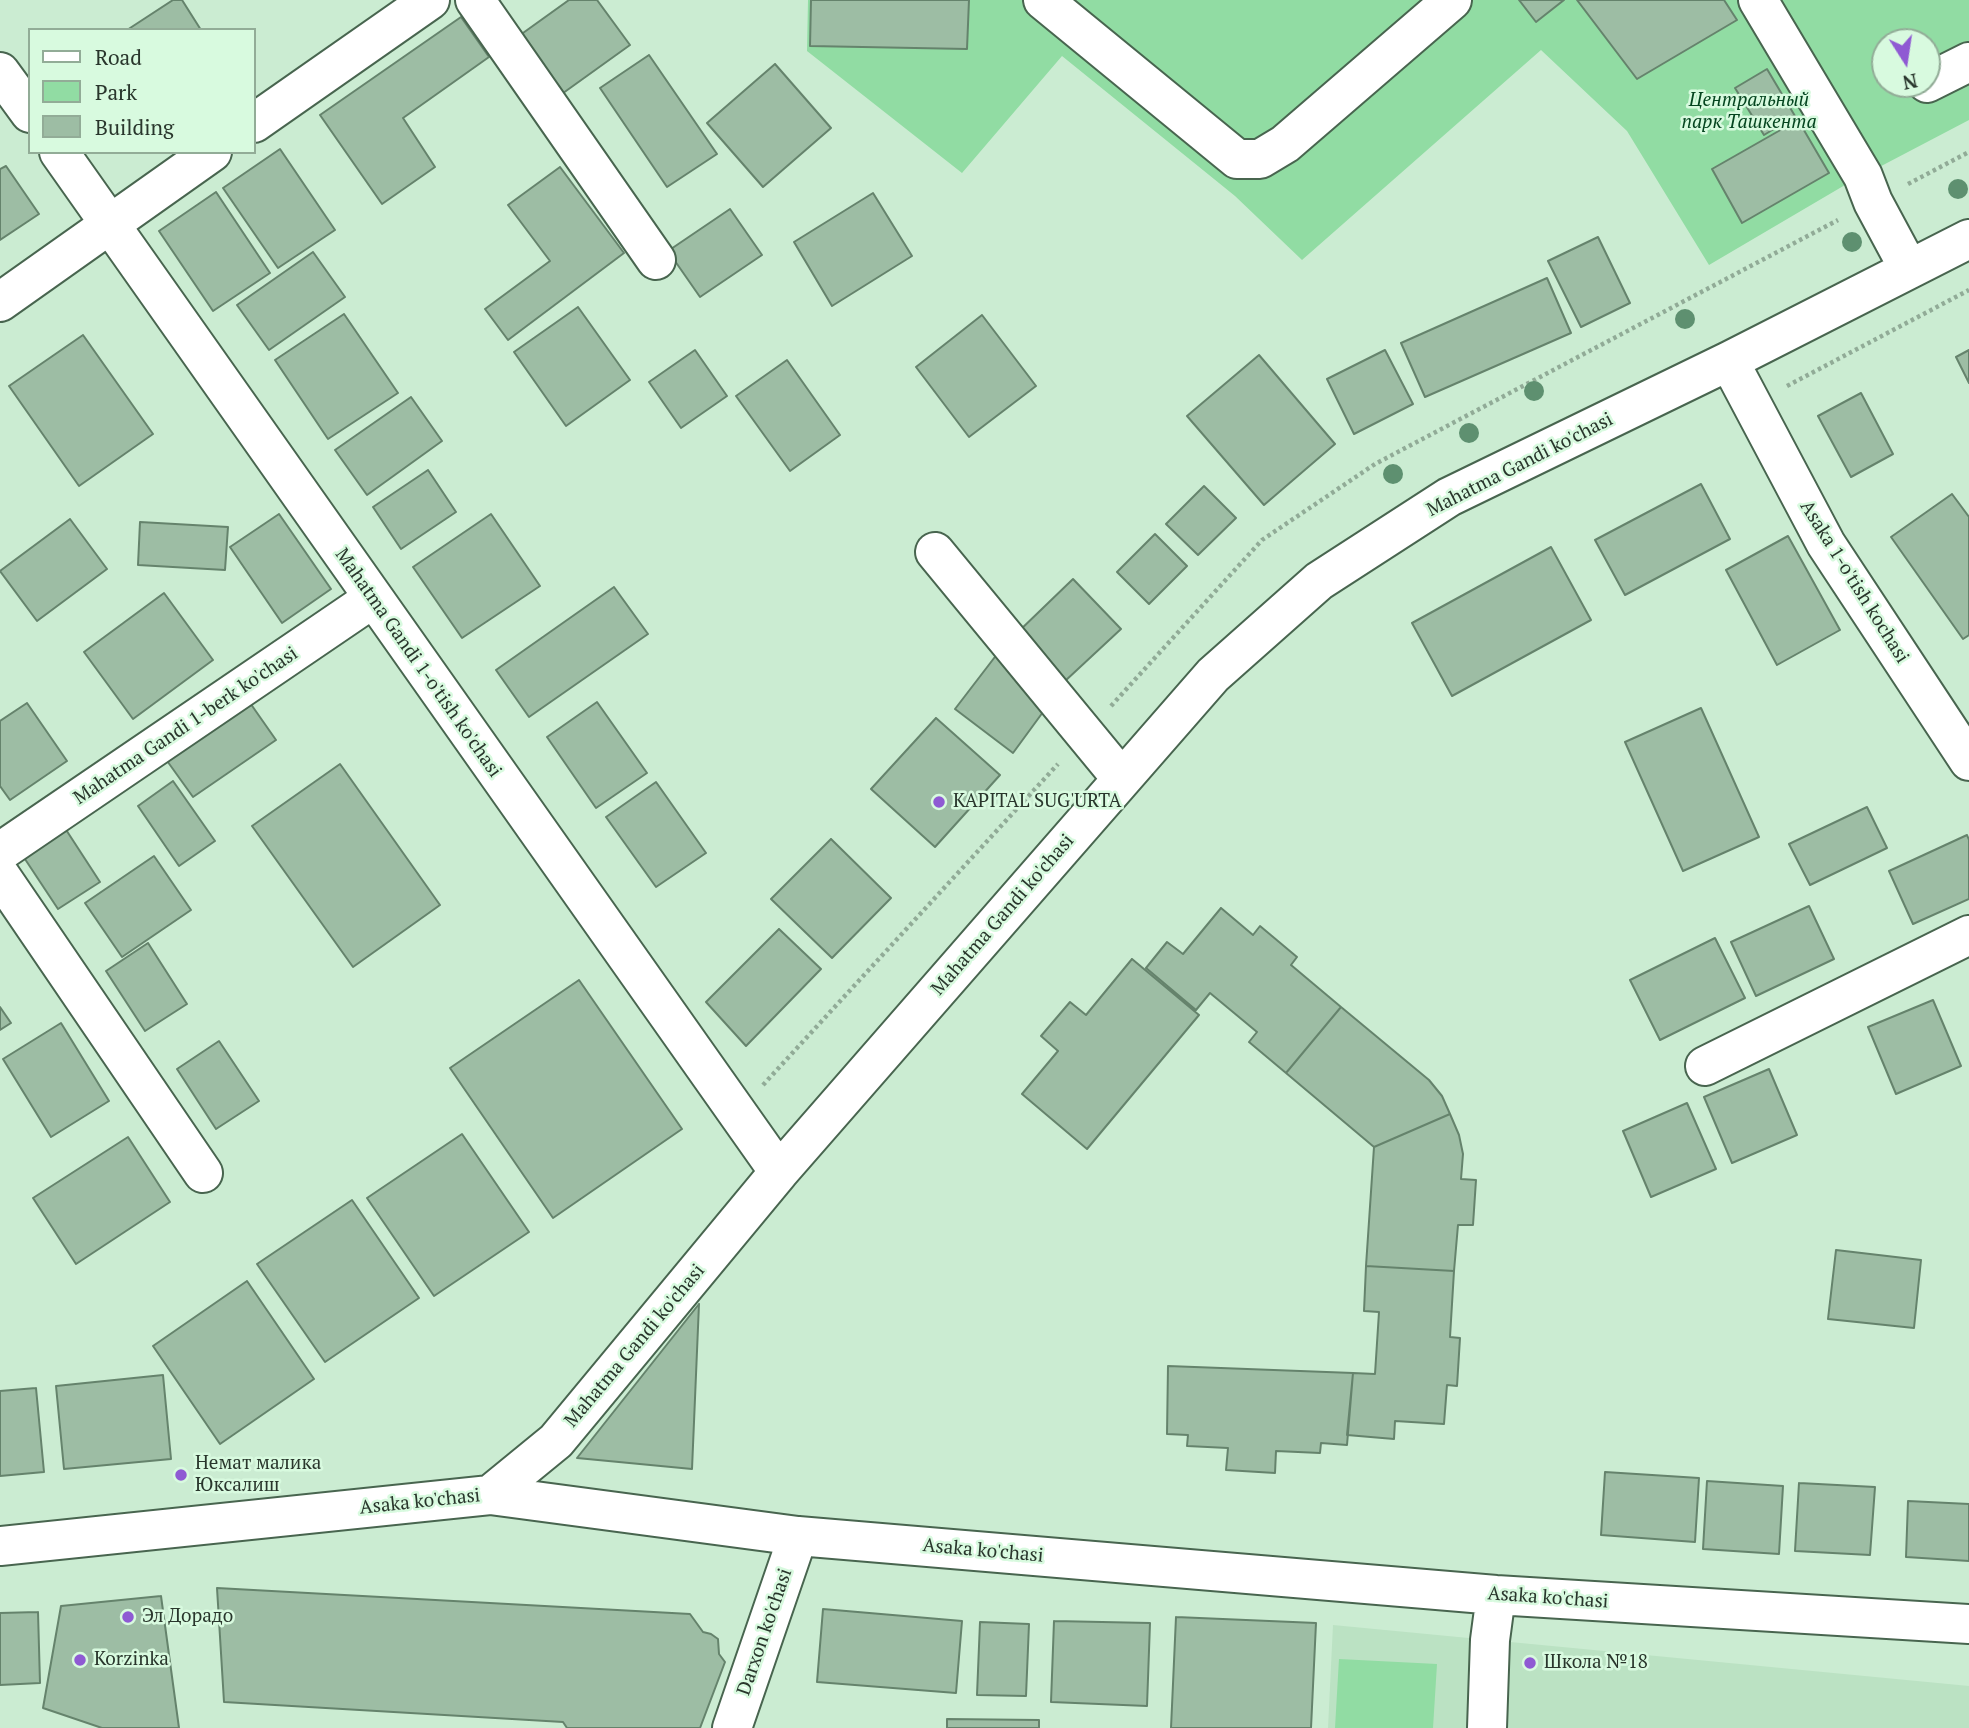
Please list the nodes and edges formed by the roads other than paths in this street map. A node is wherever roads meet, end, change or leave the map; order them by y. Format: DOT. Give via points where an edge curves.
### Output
graph roads {
  1 [pos="430,0"];
  2 [pos="475,0"];
  3 [pos="1043,0"];
  4 [pos="1452,0"];
  5 [pos="1758,0"];
  6 [pos="1969,62"];
  7 [pos="0,72"];
  8 [pos="1941,76"];
  9 [pos="28,110"];
  10 [pos="256,122"];
  11 [pos="60,154"];
  12 [pos="209,154"];
  13 [pos="111,223"];
  14 [pos="1969,239"];
  15 [pos="656,260"];
  16 [pos="1909,269"];
  17 [pos="0,302"];
  18 [pos="1729,361"];
  19 [pos="935,552"];
  20 [pos="372,599"];
  21 [pos="1969,761"];
  22 [pos="1122,779"];
  23 [pos="0,852"];
  24 [pos="0,875"];
  25 [pos="1969,935"];
  26 [pos="1705,1066"];
  27 [pos="779,1172"];
  28 [pos="203,1173"];
  29 [pos="490,1495"];
  30 [pos="798,1536"];
  31 [pos="0,1546"];
  32 [pos="1496,1595"];
  33 [pos="1969,1624"];
  34 [pos="732,1728"];
  35 [pos="1488,1728"];
  1 -- 10 [label="street"];
  2 -- 15 [label="street"];
  3 -- 4 [label="street" via="1237,159 1260,159 1286,144"];
  5 -- 16 [label="street" via="1863,176"];
  6 -- 8 [label="street"];
  7 -- 9 [label="street"];
  11 -- 13 [label="street, Mahatma Gandi 1-o'tish ko'chasi"];
  12 -- 13 [label="street"];
  13 -- 17 [label="street"];
  13 -- 20 [label="street, Mahatma Gandi 1-o'tish ko'chasi"];
  14 -- 16 [label="street, Mahatma Gandi ko'chasi"];
  16 -- 18 [label="street, Mahatma Gandi ko'chasi"];
  18 -- 21 [label="street, Asaka 1-o'tish kochasi" via="1826,544"];
  18 -- 22 [label="street, Mahatma Gandi ko'chasi" via="1449,497 1319,581 1213,675"];
  19 -- 22 [label="street"];
  20 -- 23 [label="street, Mahatma Gandi 1-berk ko'chasi"];
  20 -- 27 [label="street, Mahatma Gandi 1-o'tish ko'chasi"];
  22 -- 27 [label="street, Mahatma Gandi ko'chasi"];
  24 -- 28 [label="street"];
  25 -- 26 [label="street"];
  27 -- 29 [label="street, Mahatma Gandi ko'chasi" via="556,1441"];
  29 -- 30 [label="street, Asaka ko'chasi"];
  29 -- 31 [label="street, Asaka ko'chasi"];
  30 -- 32 [label="street, Asaka ko'chasi"];
  30 -- 34 [label="street, Darxon ko'chasi"];
  32 -- 33 [label="street, Asaka ko'chasi"];
  32 -- 35 [label="street"];
}
